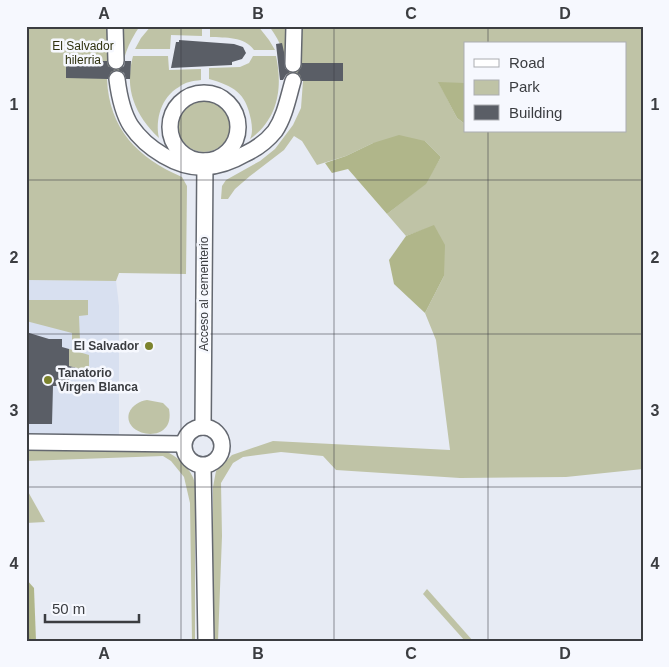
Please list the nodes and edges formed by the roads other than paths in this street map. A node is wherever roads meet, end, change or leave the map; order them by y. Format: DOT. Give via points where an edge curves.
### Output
graph roads {
  1 [pos="115,26"];
  2 [pos="294,26"];
  3 [pos="116,61"];
  4 [pos="293,64"];
  5 [pos="116,79"];
  6 [pos="293,81"];
  7 [pos="204,164"];
  8 [pos="203,427"];
  9 [pos="26,442"];
  10 [pos="183,444"];
  11 [pos="203,466"];
  12 [pos="206,641"];
  1 -- 3 [label="street"];
  2 -- 4 [label="street"];
  5 -- 7 [label="street" via="125,113 142,140 173,160 191,166"];
  6 -- 7 [label="street" via="285,112 274,131 256,148 220,165"];
  7 -- 7 [label="street" via="227,152 235,142 238,129 236,116 229,104 218,96 205,93 180,102 170,126 172,139 179,150"];
  7 -- 8 [label="street, Acceso al cementerio"];
  8 -- 10 [label="street" via="190,432"];
  8 -- 11 [label="street" via="216,431 222,450 216,461"];
  9 -- 10 [label="street"];
  10 -- 11 [label="street" via="189,460"];
  11 -- 12 [label="street"];
}
